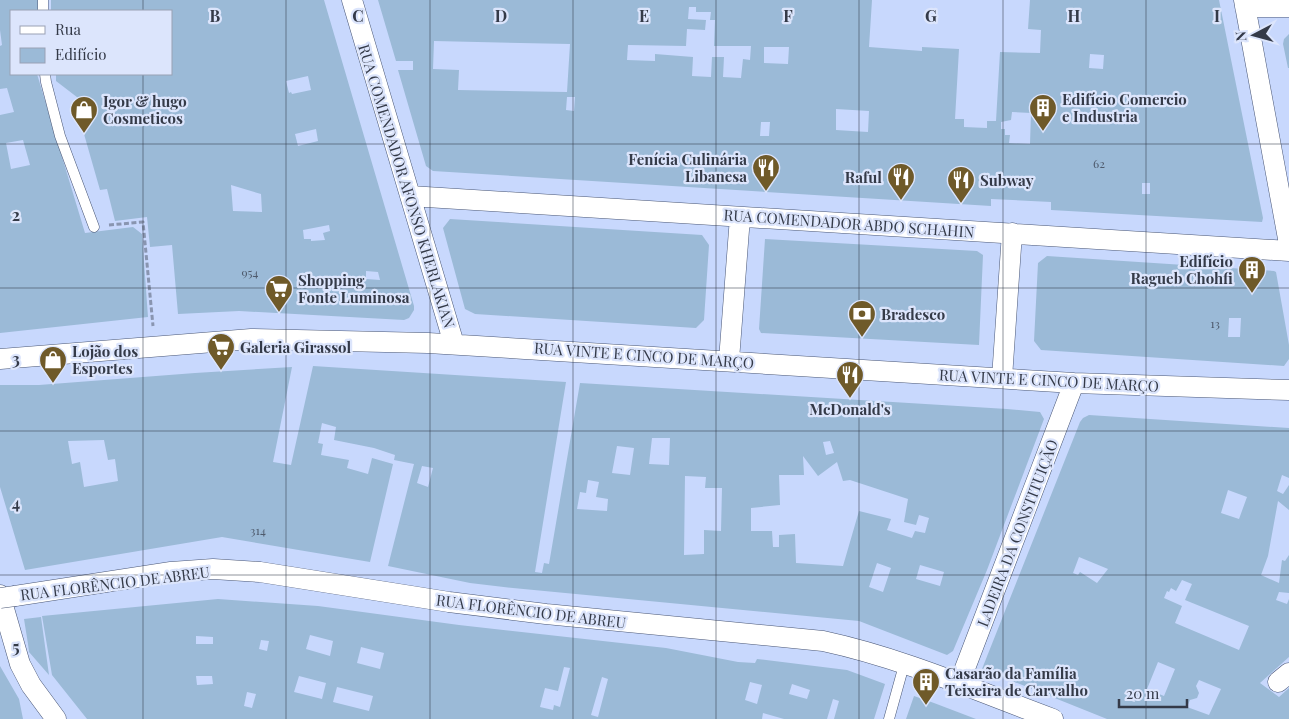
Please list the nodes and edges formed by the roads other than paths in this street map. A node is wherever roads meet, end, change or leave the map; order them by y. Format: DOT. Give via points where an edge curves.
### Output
graph roads {
  1 [pos="352,0"];
  2 [pos="1244,3"];
  3 [pos="1289,7"];
  4 [pos="45,75"];
  5 [pos="410,196"];
  6 [pos="740,216"];
  7 [pos="94,227"];
  8 [pos="1012,233"];
  9 [pos="1289,244"];
  10 [pos="1289,251"];
  11 [pos="454,344"];
  12 [pos="0,359"];
  13 [pos="729,360"];
  14 [pos="1002,378"];
  15 [pos="1074,383"];
  16 [pos="1289,390"];
  17 [pos="5,596"];
  18 [pos="904,664"];
  19 [pos="959,684"];
  20 [pos="56,719"];
  21 [pos="889,719"];
  22 [pos="1053,719"];
  1 -- 5 [label="street, RUA COMENDADOR AFONSO KHERLAKIAN"];
  2 -- 3 [label="street"];
  2 -- 9 [label="street"];
  4 -- 7 [label="lane" via="60,136"];
  5 -- 6 [label="street, RUA COMENDADOR ABDO SCHAHIN"];
  5 -- 11 [label="street, RUA COMENDADOR AFONSO KHERLAKIAN"];
  6 -- 8 [label="street, RUA COMENDADOR ABDO SCHAHIN"];
  6 -- 13 [label="street"];
  8 -- 10 [label="street, RUA COMENDADOR ABDO SCHAHIN"];
  8 -- 14 [label="street"];
  11 -- 12 [label="street, RUA VINTE E CINCO DE MARÇO" via="251,340"];
  11 -- 13 [label="street, RUA VINTE E CINCO DE MARÇO"];
  13 -- 14 [label="street, RUA VINTE E CINCO DE MARÇO"];
  14 -- 15 [label="street, RUA VINTE E CINCO DE MARÇO"];
  15 -- 16 [label="street, RUA VINTE E CINCO DE MARÇO"];
  15 -- 19 [label="street, LADEIRA DA CONSTITUIÇÃO"];
  17 -- 18 [label="street, RUA FLORÊNCIO DE ABREU" via="171,572 213,569 260,572 546,614 823,641"];
  17 -- 20 [label="street" via="20,664"];
  18 -- 19 [label="street, RUA FLORÊNCIO DE ABREU"];
  18 -- 21 [label="lane"];
  19 -- 22 [label="street, RUA FLORÊNCIO DE ABREU"];
}
